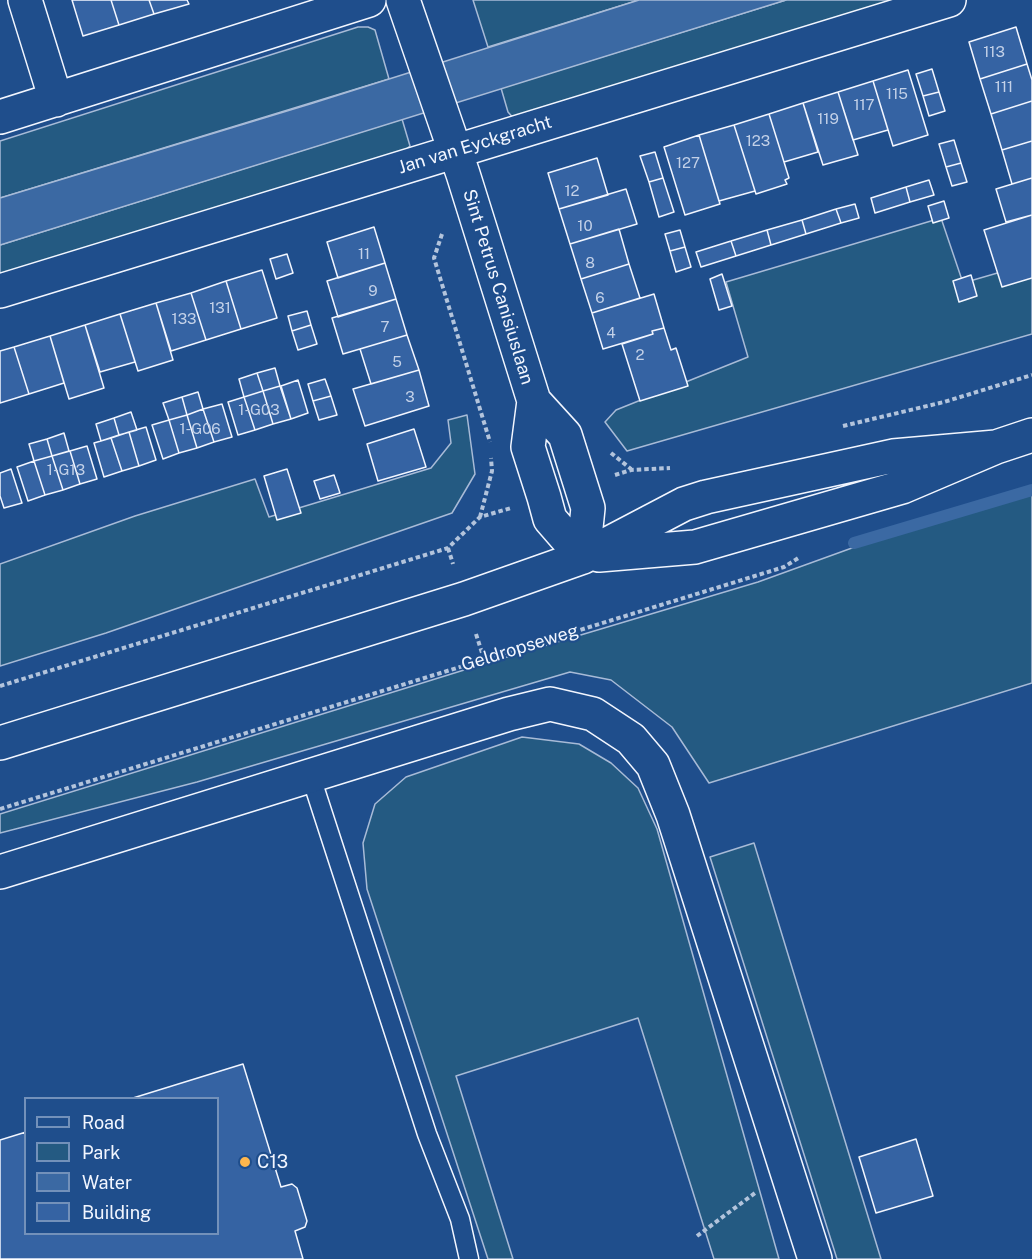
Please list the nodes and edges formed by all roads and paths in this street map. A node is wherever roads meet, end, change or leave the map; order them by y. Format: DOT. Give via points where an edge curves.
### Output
graph roads {
  1 [pos="25,0"];
  2 [pos="369,0"];
  3 [pos="403,0"];
  4 [pos="950,0"];
  5 [pos="56,100"];
  6 [pos="0,117"];
  7 [pos="449,137"];
  8 [pos="445,226"];
  9 [pos="0,291"];
  10 [pos="1032,435"];
  11 [pos="996,447"];
  12 [pos="480,517"];
  13 [pos="448,548"];
  14 [pos="804,555"];
  15 [pos="583,557"];
  16 [pos="0,686"];
  17 [pos="0,743"];
  18 [pos="311,777"];
  19 [pos="0,809"];
  20 [pos="0,872"];
  21 [pos="787,1169"];
  22 [pos="697,1236"];
  23 [pos="469,1259"];
  24 [pos="815,1259"];
  1 -- 5 [label="street"];
  2 -- 5 [label="street"];
  3 -- 7 [label="street, Sint Petrus Canisiuslaan"];
  4 -- 7 [label="street, Jan van Eyckgracht"];
  5 -- 6 [label="street"];
  7 -- 9 [label="street, Jan van Eyckgracht"];
  7 -- 15 [label="street, Sint Petrus Canisiuslaan" via="534,401 528,447 550,519"];
  8 -- 12 [label="path, Sint Petrus Canisiuslaan" via="434,258 489,438 492,471"];
  10 -- 11 [label="street"];
  11 -- 15 [label="street" via="902,487 695,547"];
  11 -- 15 [label="street" via="893,456 706,497 684,504"];
  13 -- 16 [label="path"];
  14 -- 19 [label="path, Geldropseweg" via="784,567"];
  15 -- 17 [label="street" via="434,609"];
  18 -- 20 [label="street"];
  18 -- 21 [label="street" via="550,704 593,714 630,739 653,765 673,815"];
  18 -- 23 [label="lane" via="427,1134 460,1218"];
  21 -- 22 [label="path"];
  21 -- 24 [label="street"];
}
